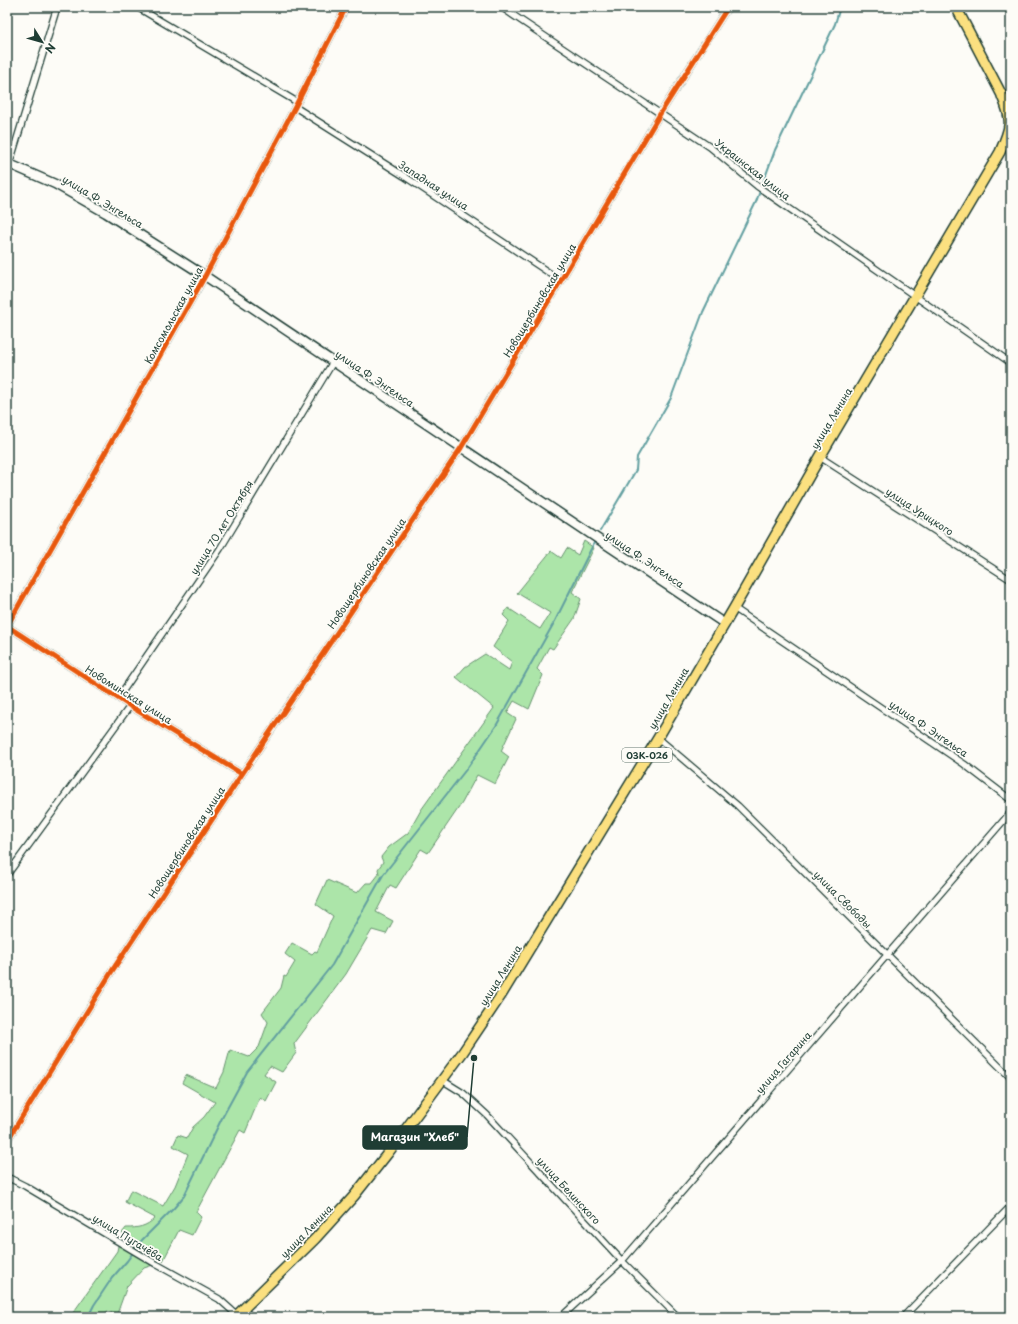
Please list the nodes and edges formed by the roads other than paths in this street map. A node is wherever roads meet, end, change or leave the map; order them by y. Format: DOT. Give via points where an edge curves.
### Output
graph roads {
  1 [pos="57,7"];
  2 [pos="137,7"];
  3 [pos="346,7"];
  4 [pos="501,7"];
  5 [pos="728,7"];
  6 [pos="956,7"];
  7 [pos="1002,96"];
  8 [pos="296,104"];
  9 [pos="1011,113"];
  10 [pos="660,114"];
  11 [pos="1011,141"];
  12 [pos="1011,148"];
  13 [pos="1000,152"];
  14 [pos="8,164"];
  15 [pos="7,172"];
  16 [pos="205,276"];
  17 [pos="560,280"];
  18 [pos="915,297"];
  19 [pos="333,362"];
  20 [pos="1011,363"];
  21 [pos="461,448"];
  22 [pos="820,457"];
  23 [pos="1011,580"];
  24 [pos="734,608"];
  25 [pos="725,624"];
  26 [pos="7,626"];
  27 [pos="118,698"];
  28 [pos="130,706"];
  29 [pos="658,738"];
  30 [pos="242,774"];
  31 [pos="1011,800"];
  32 [pos="1011,812"];
  33 [pos="7,875"];
  34 [pos="887,956"];
  35 [pos="1011,1078"];
  36 [pos="442,1080"];
  37 [pos="7,1141"];
  38 [pos="7,1178"];
  39 [pos="1011,1206"];
  40 [pos="622,1261"];
  41 [pos="239,1314"];
  42 [pos="252,1317"];
  43 [pos="561,1317"];
  44 [pos="678,1317"];
  45 [pos="903,1317"];
  1 -- 14 [label="street"];
  2 -- 8 [label="street, Западная улица"];
  3 -- 8 [label="street, Комсомольская улица"];
  4 -- 10 [label="street, Украинская улица"];
  5 -- 10 [label="street, Новощербиновская улица"];
  6 -- 7 [label="main road"];
  7 -- 9 [label="main road"];
  7 -- 13 [label="main road" via="1010,119"];
  8 -- 16 [label="street, Комсомольская улица"];
  8 -- 17 [label="street, Западная улица"];
  10 -- 17 [label="street, Новощербиновская улица"];
  10 -- 18 [label="street, Украинская улица" via="710,146 757,186"];
  11 -- 13 [label="main road, 03К-026"];
  12 -- 13 [label="main road"];
  13 -- 18 [label="main road, улица Ленина / 03К-026"];
  14 -- 15 [label="street"];
  14 -- 16 [label="main road, улица Ф. Энгельса" via="55,184"];
  16 -- 19 [label="main road, улица Ф. Энгельса"];
  16 -- 26 [label="street, Комсомольская улица"];
  17 -- 21 [label="street, Новощербиновская улица"];
  18 -- 20 [label="street, Украинская улица"];
  18 -- 22 [label="main road, улица Ленина / 03К-026"];
  19 -- 21 [label="main road, улица Ф. Энгельса"];
  19 -- 27 [label="street, улица 70 лет Октября" via="220,549"];
  21 -- 25 [label="main road, улица Ф. Энгельса"];
  21 -- 30 [label="street, Новощербиновская улица"];
  22 -- 23 [label="street, улица Урицкого"];
  22 -- 24 [label="main road, улица Ленина / 03К-026"];
  24 -- 25 [label="main road, улица Ленина / 03К-026"];
  24 -- 31 [label="street, улица Ф. Энгельса" via="964,764"];
  25 -- 29 [label="main road, улица Ленина / 03К-026"];
  26 -- 27 [label="street, Новоминская улица"];
  27 -- 28 [label="street, Новоминская улица"];
  28 -- 30 [label="street, Новоминская улица"];
  28 -- 33 [label="street"];
  29 -- 34 [label="street, улица Свободы" via="738,806"];
  29 -- 36 [label="main road, улица Ленина / 03К-026" via="502,994"];
  30 -- 37 [label="street, Новощербиновская улица" via="112,971"];
  32 -- 34 [label="street, улица Гагарина"];
  34 -- 35 [label="street, улица Свободы"];
  34 -- 40 [label="street, улица Гагарина"];
  36 -- 40 [label="street, улица Белинского" via="463,1093 487,1115"];
  36 -- 41 [label="main road, улица Ленина / 03К-026" via="354,1196 315,1239"];
  38 -- 41 [label="street, улица Пугачёва" via="219,1299"];
  39 -- 45 [label="street"];
  40 -- 43 [label="street, улица Гагарина"];
  40 -- 44 [label="street, улица Белинского"];
  41 -- 42 [label="street, улица Пугачёва"];
}
